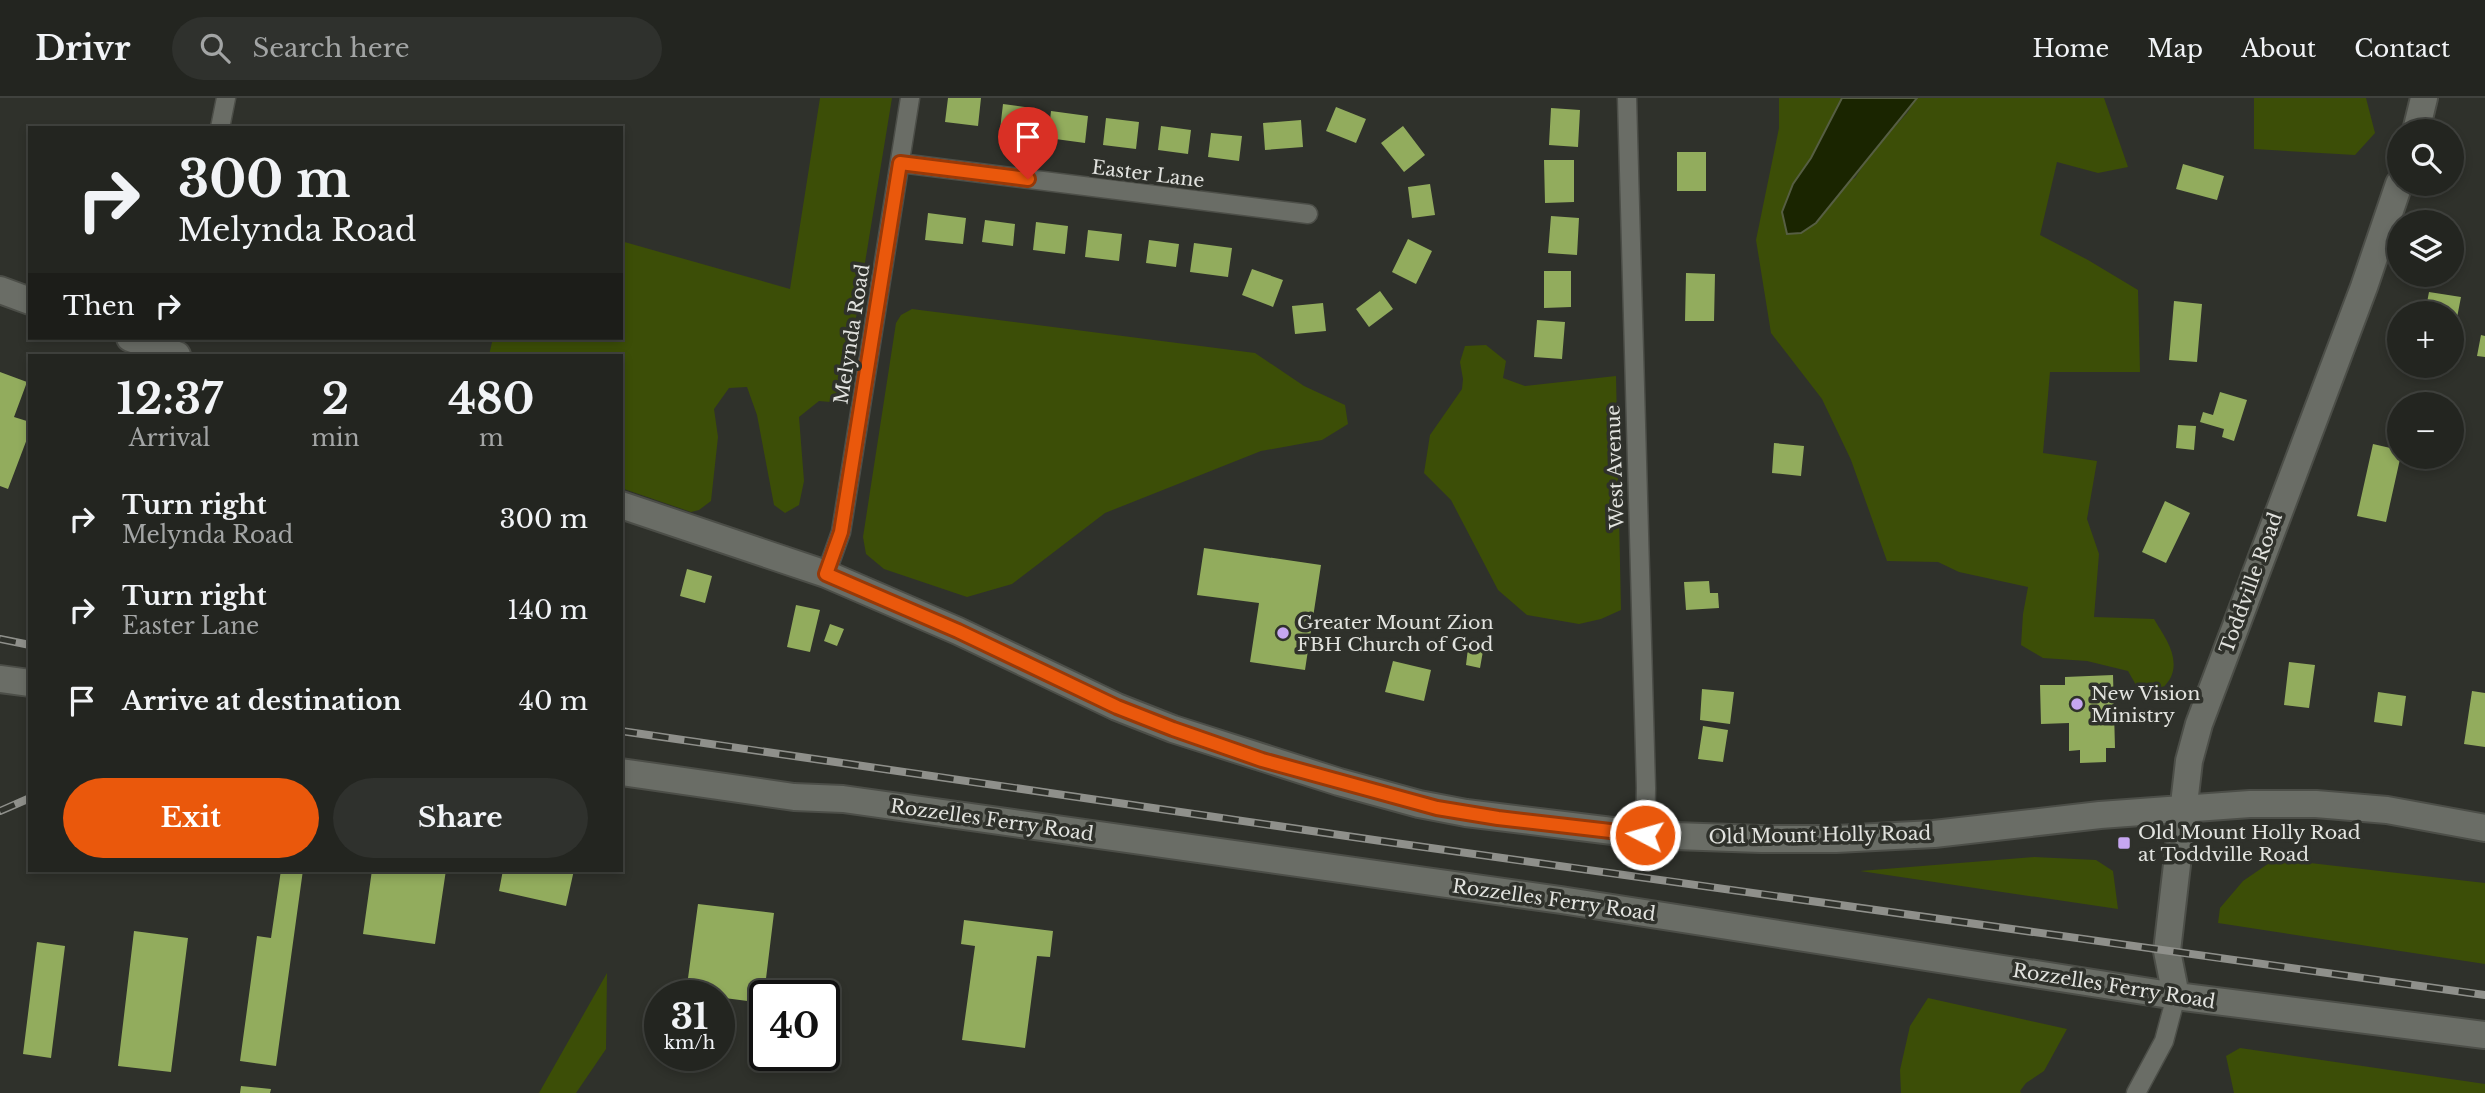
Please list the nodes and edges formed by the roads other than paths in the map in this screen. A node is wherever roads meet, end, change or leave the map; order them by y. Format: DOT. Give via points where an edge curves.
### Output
graph roads {
  1 [pos="226,98"];
  2 [pos="910,98"];
  3 [pos="1627,98"];
  4 [pos="2424,98"];
  5 [pos="2419,119"];
  6 [pos="220,126"];
  7 [pos="900,163"];
  8 [pos="2395,196"];
  9 [pos="1308,214"];
  10 [pos="0,290"];
  11 [pos="28,300"];
  12 [pos="141,340"];
  13 [pos="175,354"];
  14 [pos="623,506"];
  15 [pos="826,574"];
  16 [pos="0,679"];
  17 [pos="28,683"];
  18 [pos="623,772"];
  19 [pos="2182,808"];
  20 [pos="2485,828"];
  21 [pos="1645,835"];
  22 [pos="2176,996"];
  23 [pos="2485,1035"];
  24 [pos="2136,1093"];
  1 -- 6 [label="street"];
  2 -- 7 [label="street, Melynda Road"];
  3 -- 21 [label="street, West Avenue"];
  4 -- 5 [label="street"];
  7 -- 9 [label="street, Easter Lane"];
  7 -- 15 [label="street, Melynda Road" via="841,532"];
  8 -- 19 [label="street, Toddville Road" via="2199,724"];
  10 -- 11 [label="street"];
  12 -- 13 [label="street"];
  14 -- 15 [label="street, Old Mount Holly Road"];
  15 -- 21 [label="street, Old Mount Holly Road" via="1117,707 1262,760 1437,808"];
  16 -- 17 [label="street"];
  18 -- 22 [label="street, Rozzelles Ferry Road" via="1561,900"];
  19 -- 20 [label="street, Old Mount Holly Road" via="2316,804 2387,810"];
  19 -- 21 [label="street, Old Mount Holly Road" via="1885,837"];
  19 -- 22 [label="street, Toddville Road" via="2167,951"];
  22 -- 23 [label="street, Rozzelles Ferry Road"];
  22 -- 24 [label="street" via="2164,1041"];
}
